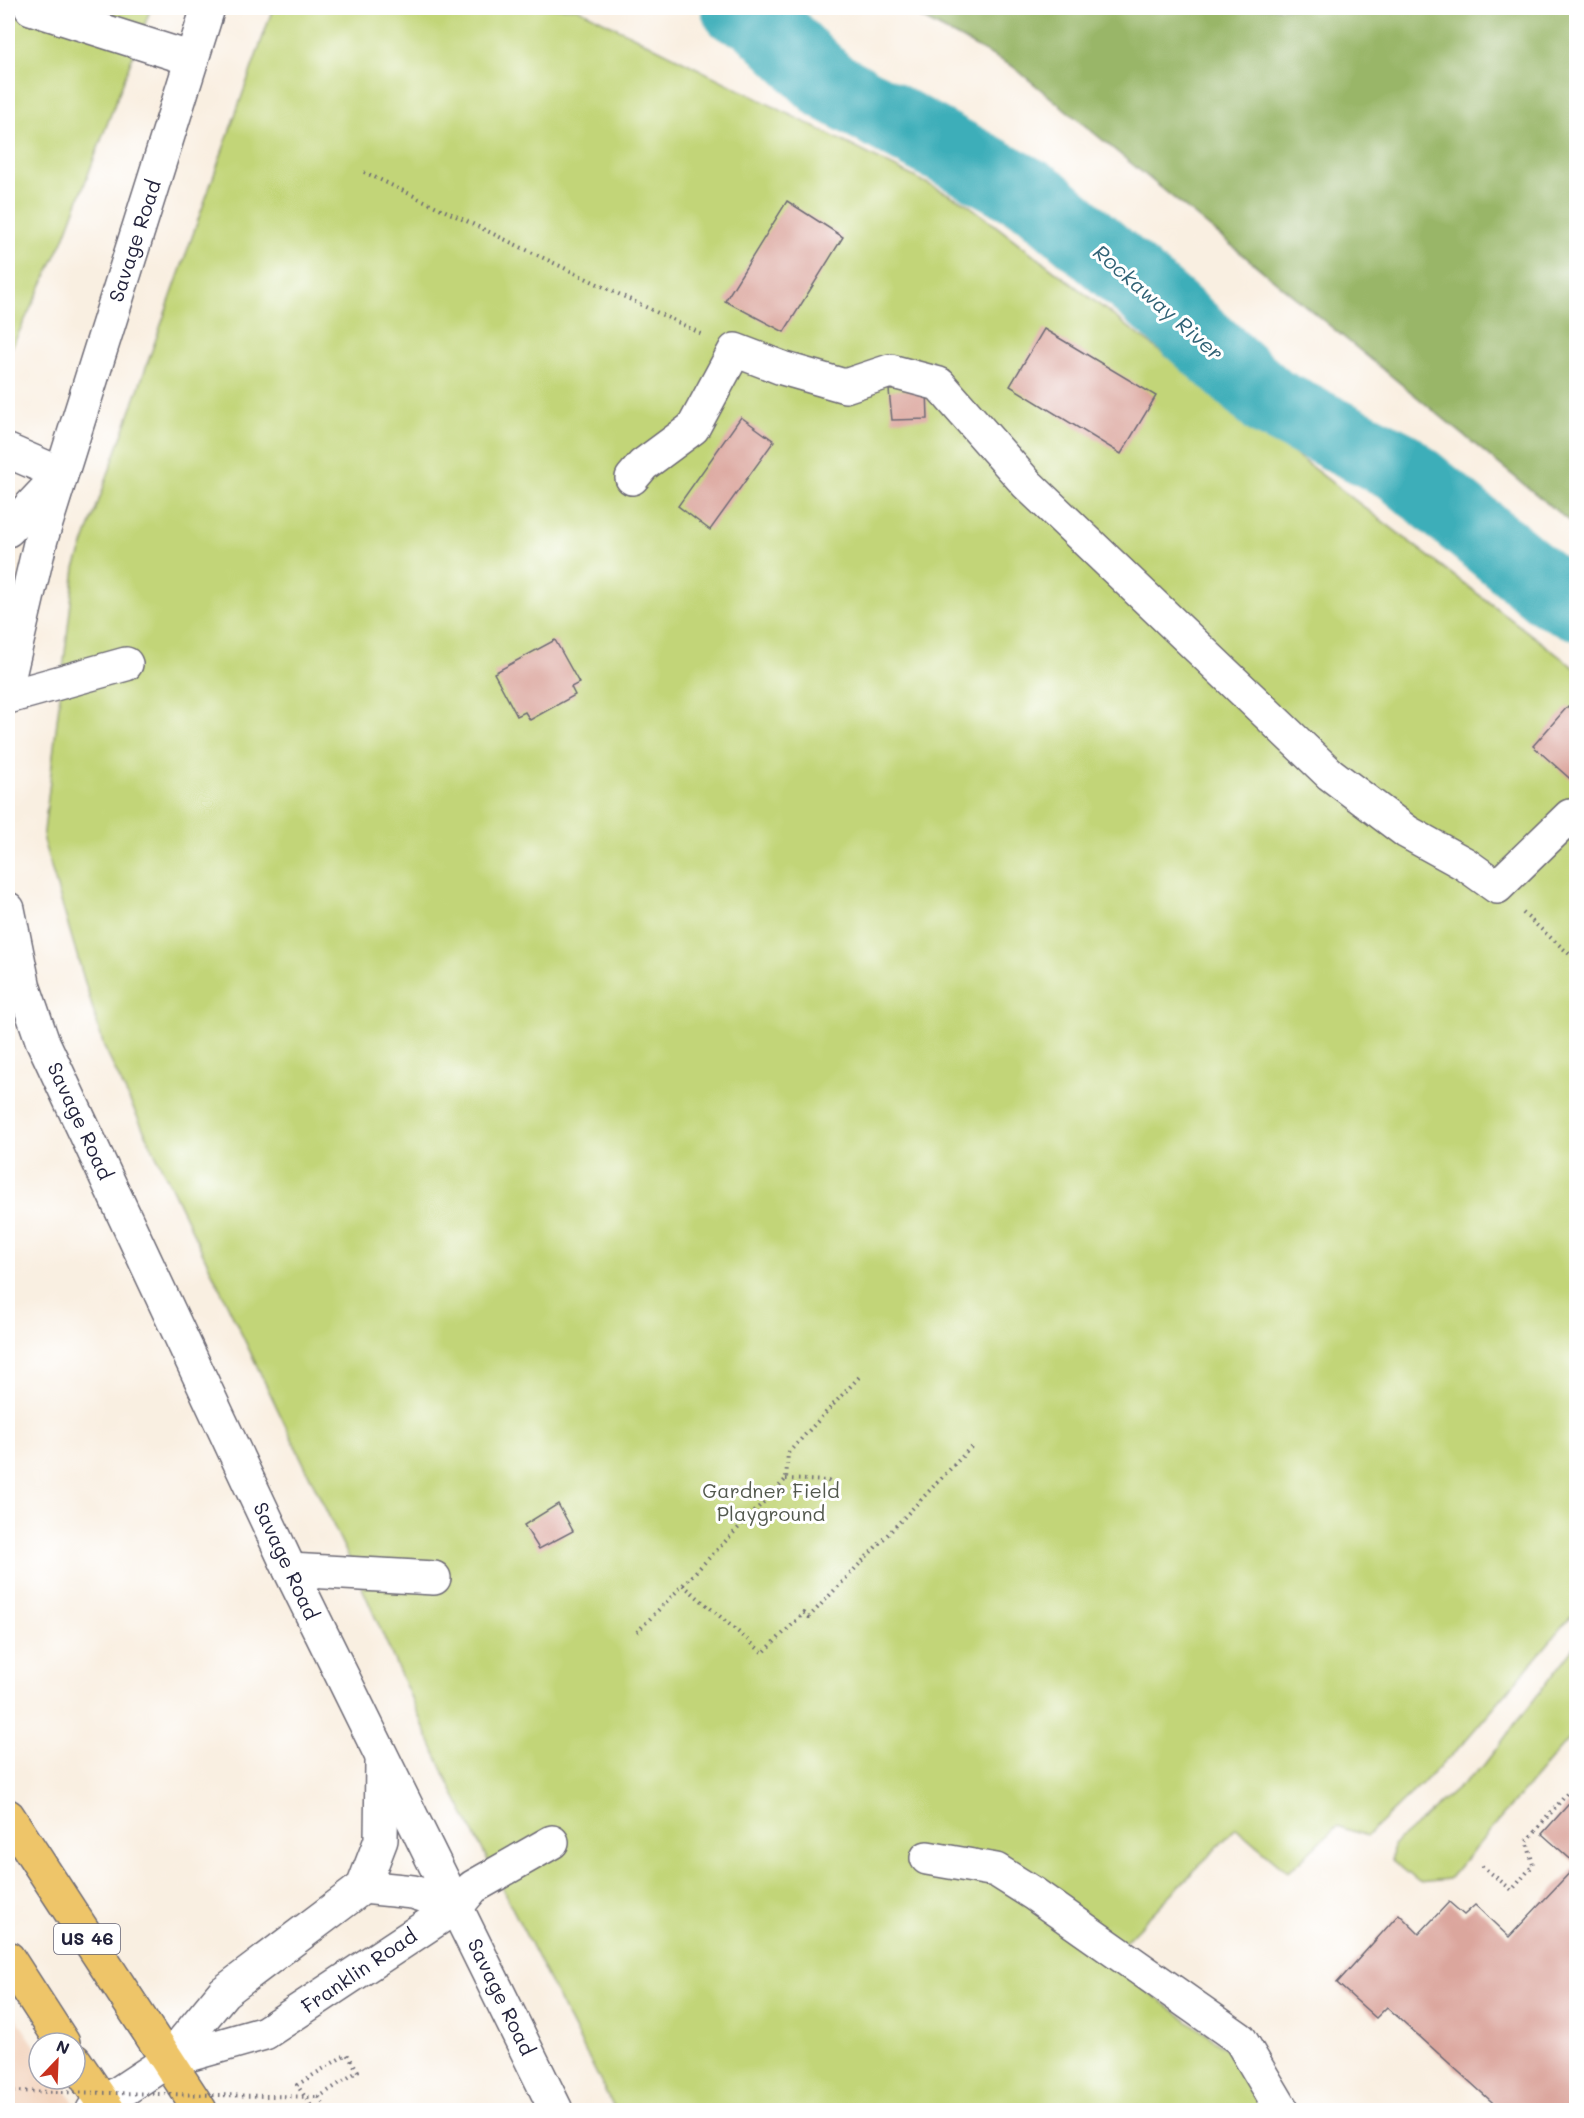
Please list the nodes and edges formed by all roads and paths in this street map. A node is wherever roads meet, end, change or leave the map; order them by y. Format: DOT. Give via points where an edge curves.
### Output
graph roads {
  1 [pos="31,8"];
  2 [pos="208,8"];
  3 [pos="192,59"];
  4 [pos="364,172"];
  5 [pos="735,350"];
  6 [pos="8,451"];
  7 [pos="61,474"];
  8 [pos="632,478"];
  9 [pos="8,530"];
  10 [pos="126,664"];
  11 [pos="8,680"];
  12 [pos="8,697"];
  13 [pos="1570,816"];
  14 [pos="1497,887"];
  15 [pos="8,909"];
  16 [pos="1576,960"];
  17 [pos="19,994"];
  18 [pos="861,1375"];
  19 [pos="974,1444"];
  20 [pos="786,1479"];
  21 [pos="841,1492"];
  22 [pos="290,1570"];
  23 [pos="434,1578"];
  24 [pos="683,1584"];
  25 [pos="637,1632"];
  26 [pos="382,1759"];
  27 [pos="1576,1783"];
  28 [pos="8,1816"];
  29 [pos="552,1842"];
  30 [pos="927,1858"];
  31 [pos="1482,1866"];
  32 [pos="363,1887"];
  33 [pos="457,1906"];
  34 [pos="8,1958"];
  35 [pos="55,2031"];
  36 [pos="167,2061"];
  37 [pos="87,2083"];
  38 [pos="8,2091"];
  39 [pos="319,2097"];
  40 [pos="101,2108"];
  41 [pos="201,2110"];
  42 [pos="314,2110"];
  43 [pos="327,2110"];
  44 [pos="556,2110"];
  45 [pos="1282,2110"];
  1 -- 3 [label="street"];
  2 -- 3 [label="street, Savage Road"];
  3 -- 7 [label="street, Savage Road"];
  4 -- 5 [label="path"];
  5 -- 8 [label="street" via="693,428 643,465"];
  5 -- 14 [label="street" via="845,386 890,371 939,384 1027,484 1330,774 1407,832 1466,864"];
  6 -- 7 [label="street"];
  7 -- 9 [label="street, Savage Road"];
  7 -- 11 [label="street, Savage Road" via="41,539"];
  10 -- 12 [label="street"];
  13 -- 14 [label="street"];
  14 -- 16 [label="path"];
  15 -- 17 [label="street, Savage Road" via="24,988"];
  17 -- 22 [label="street, Savage Road"];
  18 -- 20 [label="path" via="788,1453"];
  19 -- 24 [label="path" via="809,1617 804,1613 763,1653"];
  20 -- 21 [label="path" via="828,1481"];
  20 -- 24 [label="path"];
  22 -- 23 [label="street"];
  22 -- 26 [label="street, Savage Road"];
  24 -- 25 [label="path"];
  26 -- 32 [label="street" via="381,1840"];
  26 -- 33 [label="street, Savage Road"];
  27 -- 31 [label="path" via="1527,1841 1533,1865 1512,1890"];
  28 -- 36 [label="highway, US 46"];
  29 -- 33 [label="street, Franklin Road" via="472,1887"];
  30 -- 45 [label="street" via="996,1870 1240,2039"];
  32 -- 33 [label="street" via="413,1892"];
  32 -- 36 [label="street, Franklin Road" via="224,1992"];
  33 -- 36 [label="street, Franklin Road" via="265,2034"];
  33 -- 44 [label="street, Savage Road"];
  34 -- 35 [label="highway"];
  36 -- 40 [label="street, Franklin Road"];
  36 -- 41 [label="highway, US 46"];
  37 -- 40 [label="highway"];
  38 -- 39 [label="path, bridge"];
  39 -- 42 [label="path" via="358,2072 347,2054 297,2085"];
  39 -- 43 [label="path"];
}
